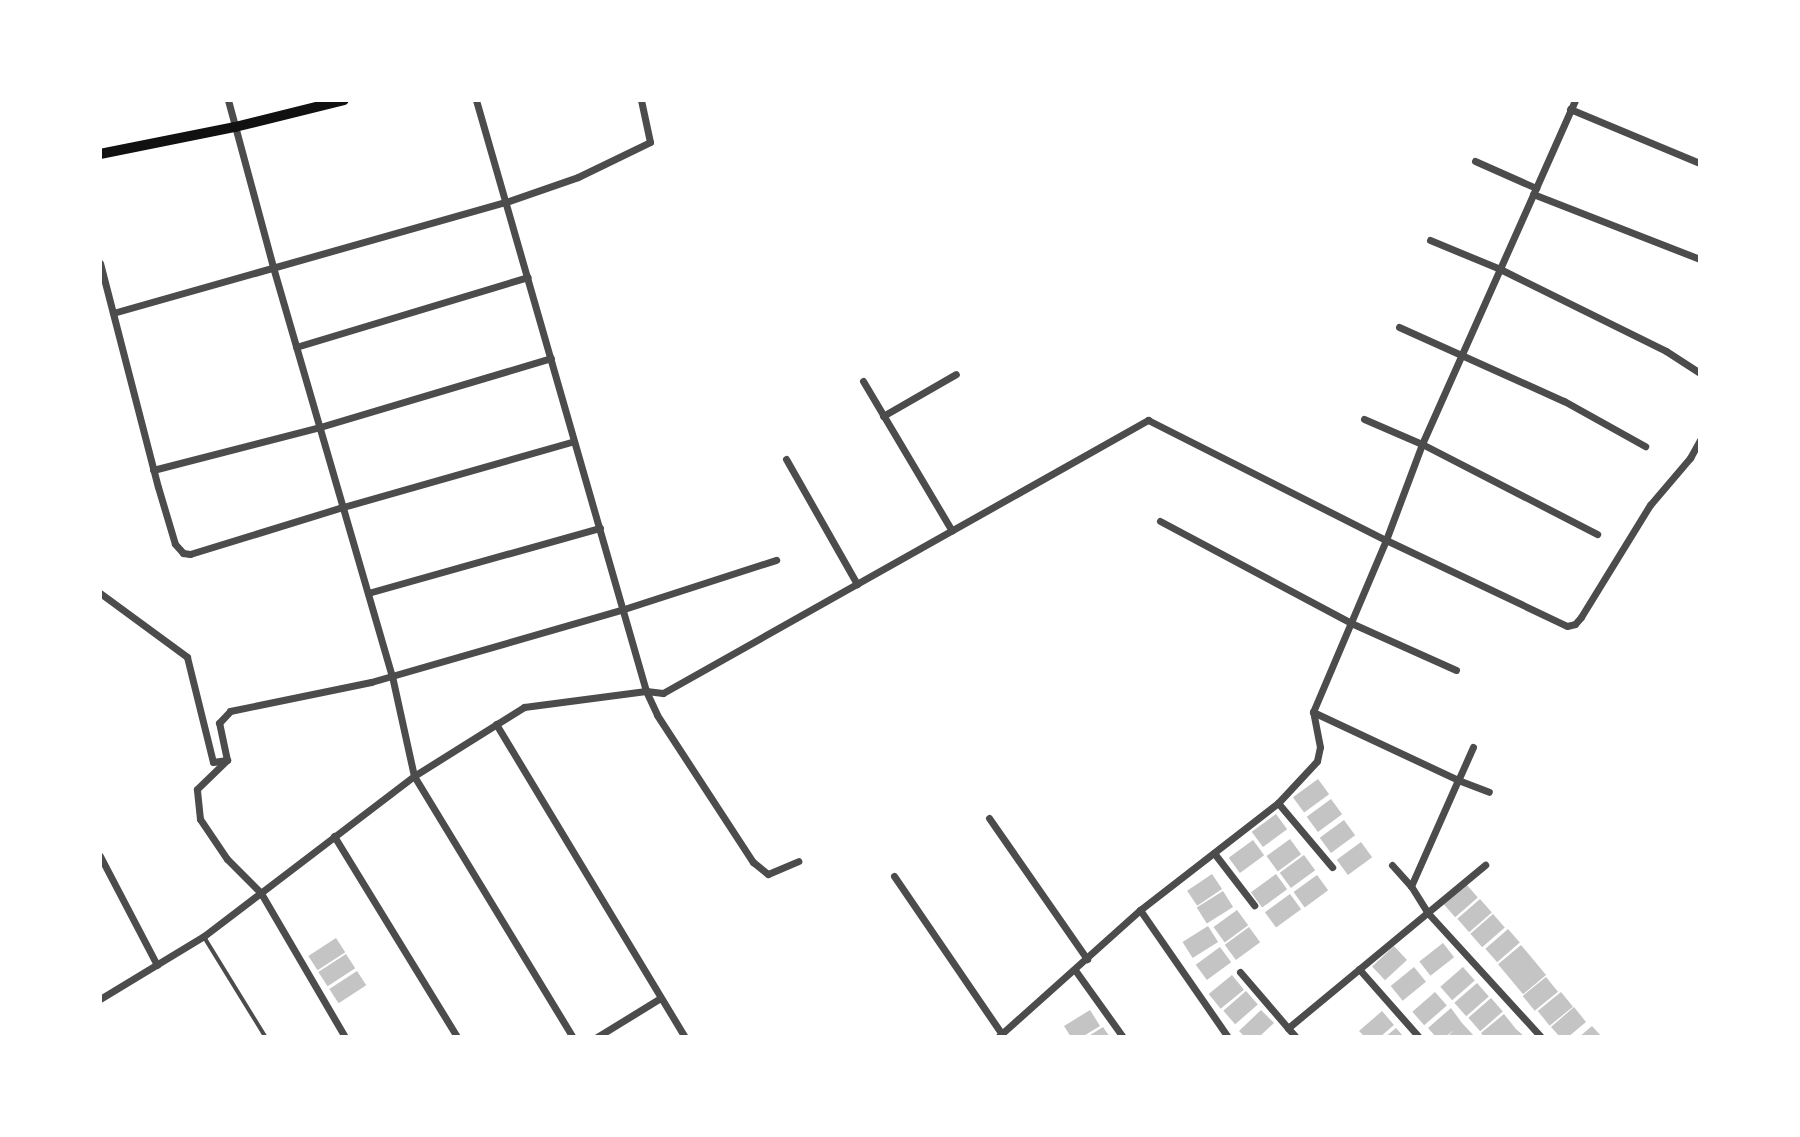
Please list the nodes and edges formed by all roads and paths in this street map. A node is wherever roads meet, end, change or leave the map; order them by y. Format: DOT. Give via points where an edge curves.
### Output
graph roads {
  1 [pos="229,100"];
  2 [pos="344,100"];
  3 [pos="476,100"];
  4 [pos="641,100"];
  5 [pos="1574,100"];
  6 [pos="1570,109"];
  7 [pos="235,127"];
  8 [pos="100,154"];
  9 [pos="1475,161"];
  10 [pos="1700,163"];
  11 [pos="1534,191"];
  12 [pos="506,202"];
  13 [pos="1430,240"];
  14 [pos="1700,259"];
  15 [pos="100,263"];
  16 [pos="273,267"];
  17 [pos="1500,269"];
  18 [pos="528,277"];
  19 [pos="113,313"];
  20 [pos="1399,327"];
  21 [pos="296,347"];
  22 [pos="1462,355"];
  23 [pos="551,358"];
  24 [pos="1700,373"];
  25 [pos="956,374"];
  26 [pos="863,381"];
  27 [pos="883,416"];
  28 [pos="1364,418"];
  29 [pos="320,427"];
  30 [pos="1700,440"];
  31 [pos="574,441"];
  32 [pos="1422,444"];
  33 [pos="1646,446"];
  34 [pos="786,458"];
  35 [pos="153,470"];
  36 [pos="343,507"];
  37 [pos="1160,521"];
  38 [pos="600,528"];
  39 [pos="952,531"];
  40 [pos="1597,534"];
  41 [pos="1386,540"];
  42 [pos="776,560"];
  43 [pos="857,584"];
  44 [pos="100,593"];
  45 [pos="368,593"];
  46 [pos="624,609"];
  47 [pos="1350,623"];
  48 [pos="1456,670"];
  49 [pos="391,676"];
  50 [pos="646,691"];
  51 [pos="1313,712"];
  52 [pos="496,724"];
  53 [pos="1473,747"];
  54 [pos="226,760"];
  55 [pos="414,776"];
  56 [pos="1458,780"];
  57 [pos="1489,792"];
  58 [pos="1278,803"];
  59 [pos="989,818"];
  60 [pos="334,836"];
  61 [pos="1214,853"];
  62 [pos="100,856"];
  63 [pos="798,861"];
  64 [pos="1392,865"];
  65 [pos="1485,865"];
  66 [pos="1332,867"];
  67 [pos="894,876"];
  68 [pos="1411,886"];
  69 [pos="261,893"];
  70 [pos="1254,905"];
  71 [pos="1140,910"];
  72 [pos="1427,912"];
  73 [pos="204,936"];
  74 [pos="1087,959"];
  75 [pos="157,965"];
  76 [pos="1359,969"];
  77 [pos="1075,970"];
  78 [pos="1240,972"];
  79 [pos="100,999"];
  80 [pos="659,999"];
  81 [pos="1289,1028"];
  82 [pos="1001,1036"];
  83 [pos="266,1037"];
  84 [pos="345,1037"];
  85 [pos="457,1037"];
  86 [pos="573,1037"];
  87 [pos="597,1037"];
  88 [pos="685,1037"];
  89 [pos="1123,1037"];
  90 [pos="1228,1037"];
  91 [pos="1296,1037"];
  92 [pos="1419,1037"];
  93 [pos="1541,1037"];
  1 -- 7 [label="street"];
  2 -- 7 [label="main road"];
  3 -- 12 [label="street"];
  4 -- 12 [label="street" via="650,142 578,177"];
  5 -- 6 [label="street"];
  6 -- 10 [label="street"];
  6 -- 11 [label="street"];
  7 -- 8 [label="main road"];
  7 -- 16 [label="street"];
  9 -- 11 [label="street"];
  11 -- 14 [label="street"];
  11 -- 17 [label="street"];
  12 -- 16 [label="street"];
  12 -- 18 [label="street"];
  13 -- 17 [label="street"];
  15 -- 19 [label="street"];
  16 -- 19 [label="street"];
  16 -- 21 [label="street"];
  17 -- 22 [label="street"];
  17 -- 24 [label="street"];
  18 -- 21 [label="street"];
  18 -- 23 [label="street"];
  19 -- 35 [label="street"];
  20 -- 22 [label="street"];
  21 -- 29 [label="street"];
  22 -- 32 [label="street"];
  22 -- 33 [label="street" via="1564,401"];
  23 -- 29 [label="street"];
  23 -- 31 [label="street"];
  25 -- 27 [label="street"];
  26 -- 27 [label="street"];
  27 -- 39 [label="street"];
  28 -- 32 [label="street"];
  29 -- 35 [label="street"];
  29 -- 36 [label="street"];
  30 -- 41 [label="street" via="1650,505 1611,574 1575,624 1554,622"];
  31 -- 36 [label="street"];
  31 -- 38 [label="street"];
  32 -- 40 [label="street"];
  32 -- 41 [label="street"];
  34 -- 43 [label="street"];
  35 -- 36 [label="street" via="175,544 183,553"];
  36 -- 45 [label="street"];
  37 -- 47 [label="street"];
  38 -- 45 [label="street"];
  38 -- 46 [label="street"];
  39 -- 41 [label="street" via="1148,420"];
  39 -- 43 [label="street"];
  41 -- 47 [label="street"];
  42 -- 46 [label="street"];
  43 -- 50 [label="street" via="663,693"];
  44 -- 54 [label="street" via="187,657 213,762"];
  45 -- 49 [label="street"];
  46 -- 49 [label="street"];
  46 -- 50 [label="street"];
  47 -- 48 [label="street"];
  47 -- 51 [label="street"];
  49 -- 54 [label="street" via="230,711 219,723"];
  49 -- 55 [label="street"];
  50 -- 52 [label="street" via="523,707"];
  50 -- 63 [label="street" via="657,715 754,862 768,874"];
  51 -- 56 [label="street"];
  51 -- 58 [label="street" via="1320,747 1317,761"];
  52 -- 55 [label="street"];
  52 -- 80 [label="street"];
  53 -- 56 [label="street"];
  54 -- 69 [label="street" via="197,789 200,819 227,859"];
  55 -- 60 [label="street"];
  55 -- 86 [label="street"];
  56 -- 57 [label="street"];
  56 -- 68 [label="street"];
  58 -- 61 [label="street"];
  58 -- 66 [label="street"];
  59 -- 74 [label="street"];
  60 -- 69 [label="street"];
  60 -- 85 [label="street"];
  61 -- 70 [label="street"];
  61 -- 71 [label="street"];
  62 -- 75 [label="street"];
  64 -- 68 [label="street"];
  65 -- 72 [label="street"];
  67 -- 82 [label="street"];
  68 -- 72 [label="street"];
  69 -- 73 [label="street"];
  69 -- 84 [label="street"];
  71 -- 74 [label="street"];
  71 -- 90 [label="street"];
  72 -- 76 [label="street"];
  72 -- 93 [label="street"];
  73 -- 75 [label="street"];
  73 -- 83 [label="lane"];
  74 -- 77 [label="street"];
  75 -- 79 [label="street"];
  76 -- 81 [label="street"];
  76 -- 92 [label="street"];
  77 -- 82 [label="street"];
  77 -- 89 [label="street"];
  78 -- 81 [label="street"];
  80 -- 87 [label="street"];
  80 -- 88 [label="street"];
  81 -- 91 [label="street"];
}
